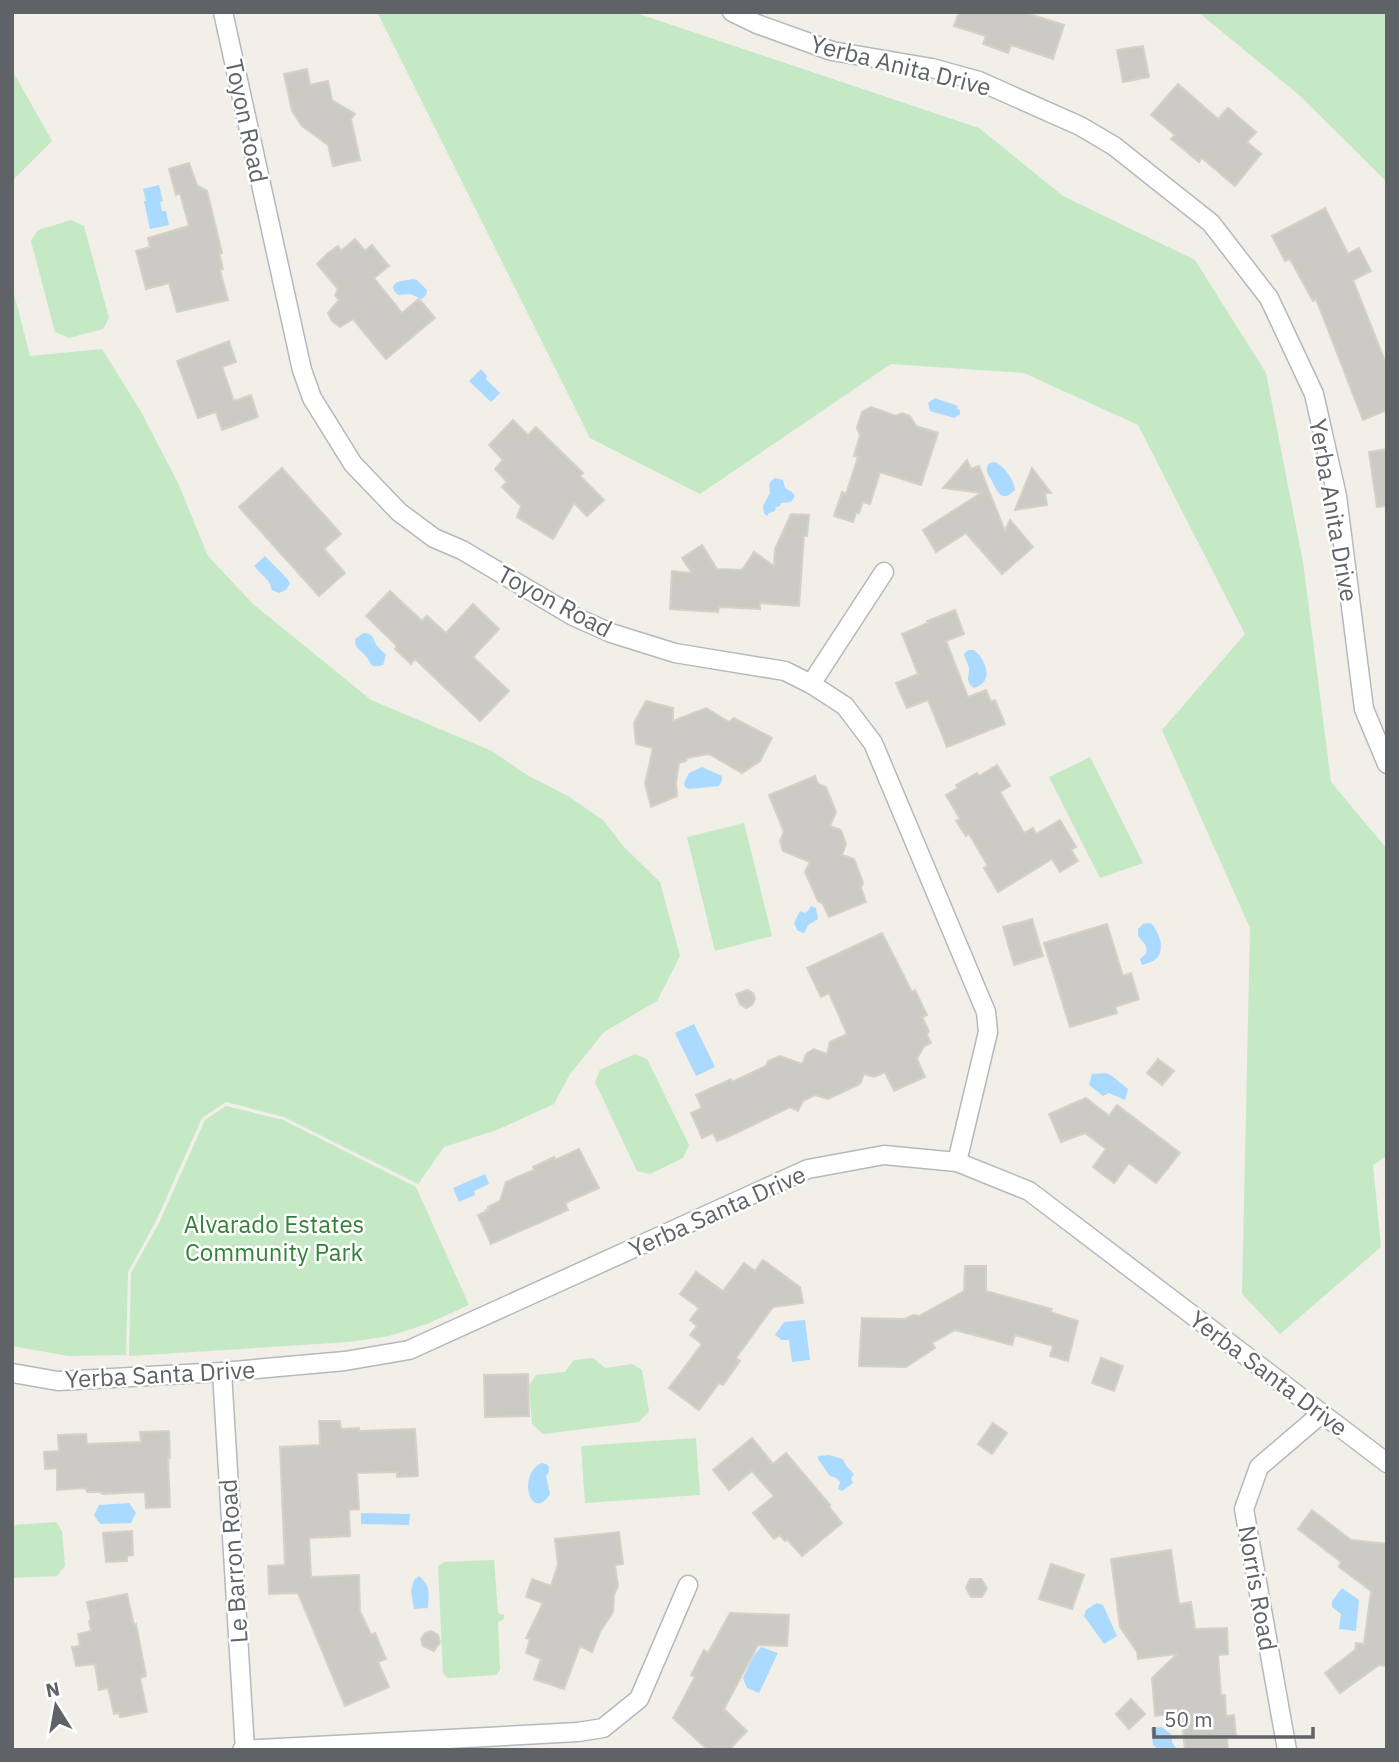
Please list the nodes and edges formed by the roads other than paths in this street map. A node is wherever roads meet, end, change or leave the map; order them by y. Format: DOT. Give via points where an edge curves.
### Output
graph roads {
  1 [pos="223,12"];
  2 [pos="732,12"];
  3 [pos="884,572"];
  4 [pos="811,684"];
  5 [pos="1387,764"];
  6 [pos="957,1162"];
  7 [pos="222,1372"];
  8 [pos="12,1373"];
  9 [pos="1321,1414"];
  10 [pos="1387,1463"];
  11 [pos="688,1585"];
  12 [pos="244,1750"];
  13 [pos="1287,1750"];
  1 -- 4 [label="street, Toyon Road" via="302,370 312,398 353,464 399,512 435,538 573,616 675,653 785,671"];
  2 -- 5 [label="street, Yerba Anita Drive" via="832,51 979,81 1114,146 1211,223 1269,298 1314,394 1337,496 1364,709"];
  3 -- 4 [label="street"];
  4 -- 6 [label="street, Toyon Road" via="845,706 873,743 986,1012 988,1032"];
  6 -- 7 [label="street, Yerba Santa Drive" via="884,1155 808,1169 409,1350"];
  6 -- 9 [label="street, Yerba Santa Drive" via="1029,1191"];
  7 -- 8 [label="street, Yerba Santa Drive" via="58,1381"];
  7 -- 12 [label="street, Le Barron Road"];
  9 -- 10 [label="street, Yerba Santa Drive"];
  9 -- 13 [label="street, Norris Road" via="1259,1467 1244,1509"];
  11 -- 12 [label="street" via="639,1699 603,1728"];
}
